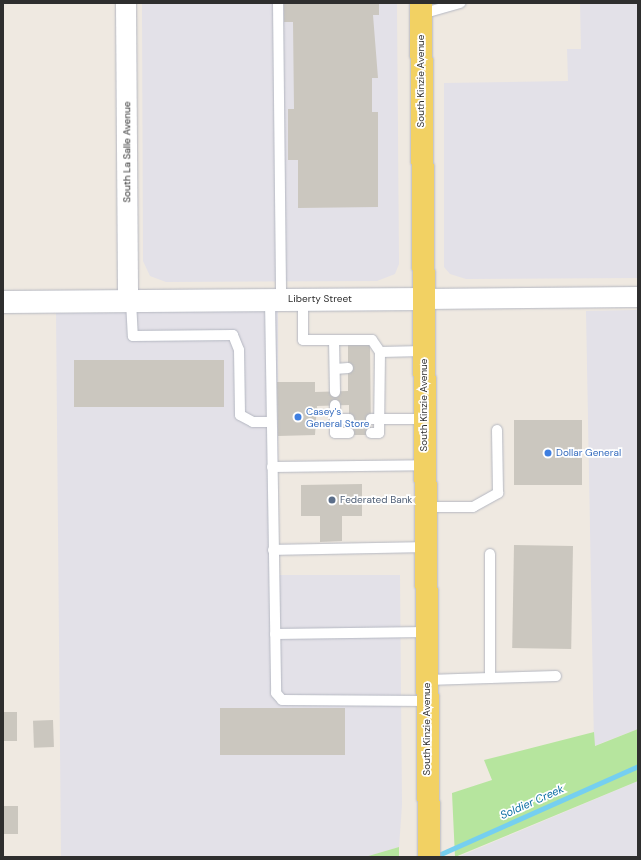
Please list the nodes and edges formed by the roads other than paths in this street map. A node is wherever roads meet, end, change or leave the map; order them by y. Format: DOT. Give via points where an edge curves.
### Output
graph roads {
  1 [pos="126,3"];
  2 [pos="278,3"];
  3 [pos="460,3"];
  4 [pos="421,9"];
  5 [pos="638,297"];
  6 [pos="423,299"];
  7 [pos="276,300"];
  8 [pos="303,300"];
  9 [pos="129,301"];
  10 [pos="3,302"];
  11 [pos="334,340"];
  12 [pos="380,352"];
  13 [pos="424,352"];
  14 [pos="335,368"];
  15 [pos="348,368"];
  16 [pos="335,392"];
  17 [pos="335,405"];
  18 [pos="335,419"];
  19 [pos="349,419"];
  20 [pos="375,419"];
  21 [pos="424,419"];
  22 [pos="271,422"];
  23 [pos="497,430"];
  24 [pos="349,433"];
  25 [pos="371,433"];
  26 [pos="424,465"];
  27 [pos="272,467"];
  28 [pos="425,506"];
  29 [pos="425,547"];
  30 [pos="273,550"];
  31 [pos="490,554"];
  32 [pos="426,632"];
  33 [pos="275,634"];
  34 [pos="556,676"];
  35 [pos="490,678"];
  36 [pos="427,691"];
  37 [pos="429,857"];
  1 -- 9 [label="street, South La Salle Avenue"];
  2 -- 7 [label="lane"];
  3 -- 4 [label="lane"];
  4 -- 6 [label="main road, South Kinzie Avenue"];
  5 -- 6 [label="street, Liberty Street"];
  6 -- 8 [label="street, Liberty Street"];
  6 -- 13 [label="main road, South Kinzie Avenue"];
  7 -- 8 [label="street, Liberty Street"];
  7 -- 9 [label="street, Liberty Street"];
  7 -- 22 [label="lane"];
  8 -- 11 [label="lane" via="303,340"];
  9 -- 10 [label="street, Liberty Street"];
  9 -- 22 [label="lane" via="133,336 233,335 239,350 240,415 253,422"];
  11 -- 12 [label="lane" via="372,340"];
  11 -- 14 [label="lane"];
  12 -- 13 [label="lane"];
  12 -- 20 [label="lane" via="375,368"];
  13 -- 21 [label="main road, South Kinzie Avenue"];
  14 -- 15 [label="lane"];
  14 -- 16 [label="lane"];
  17 -- 18 [label="lane"];
  18 -- 19 [label="lane"];
  18 -- 24 [label="lane" via="335,433"];
  20 -- 21 [label="lane"];
  20 -- 25 [label="lane" via="379,433"];
  21 -- 26 [label="main road, South Kinzie Avenue"];
  22 -- 27 [label="lane"];
  23 -- 28 [label="lane" via="498,494 473,507"];
  26 -- 27 [label="lane"];
  26 -- 28 [label="main road, South Kinzie Avenue"];
  27 -- 30 [label="lane"];
  28 -- 29 [label="main road, South Kinzie Avenue"];
  29 -- 30 [label="lane"];
  29 -- 32 [label="main road, South Kinzie Avenue"];
  30 -- 33 [label="lane"];
  31 -- 35 [label="lane"];
  32 -- 33 [label="lane"];
  32 -- 36 [label="main road, South Kinzie Avenue"];
  33 -- 36 [label="lane" via="276,693 282,700"];
  34 -- 35 [label="lane"];
  35 -- 36 [label="lane"];
  36 -- 37 [label="main road, South Kinzie Avenue"];
}
